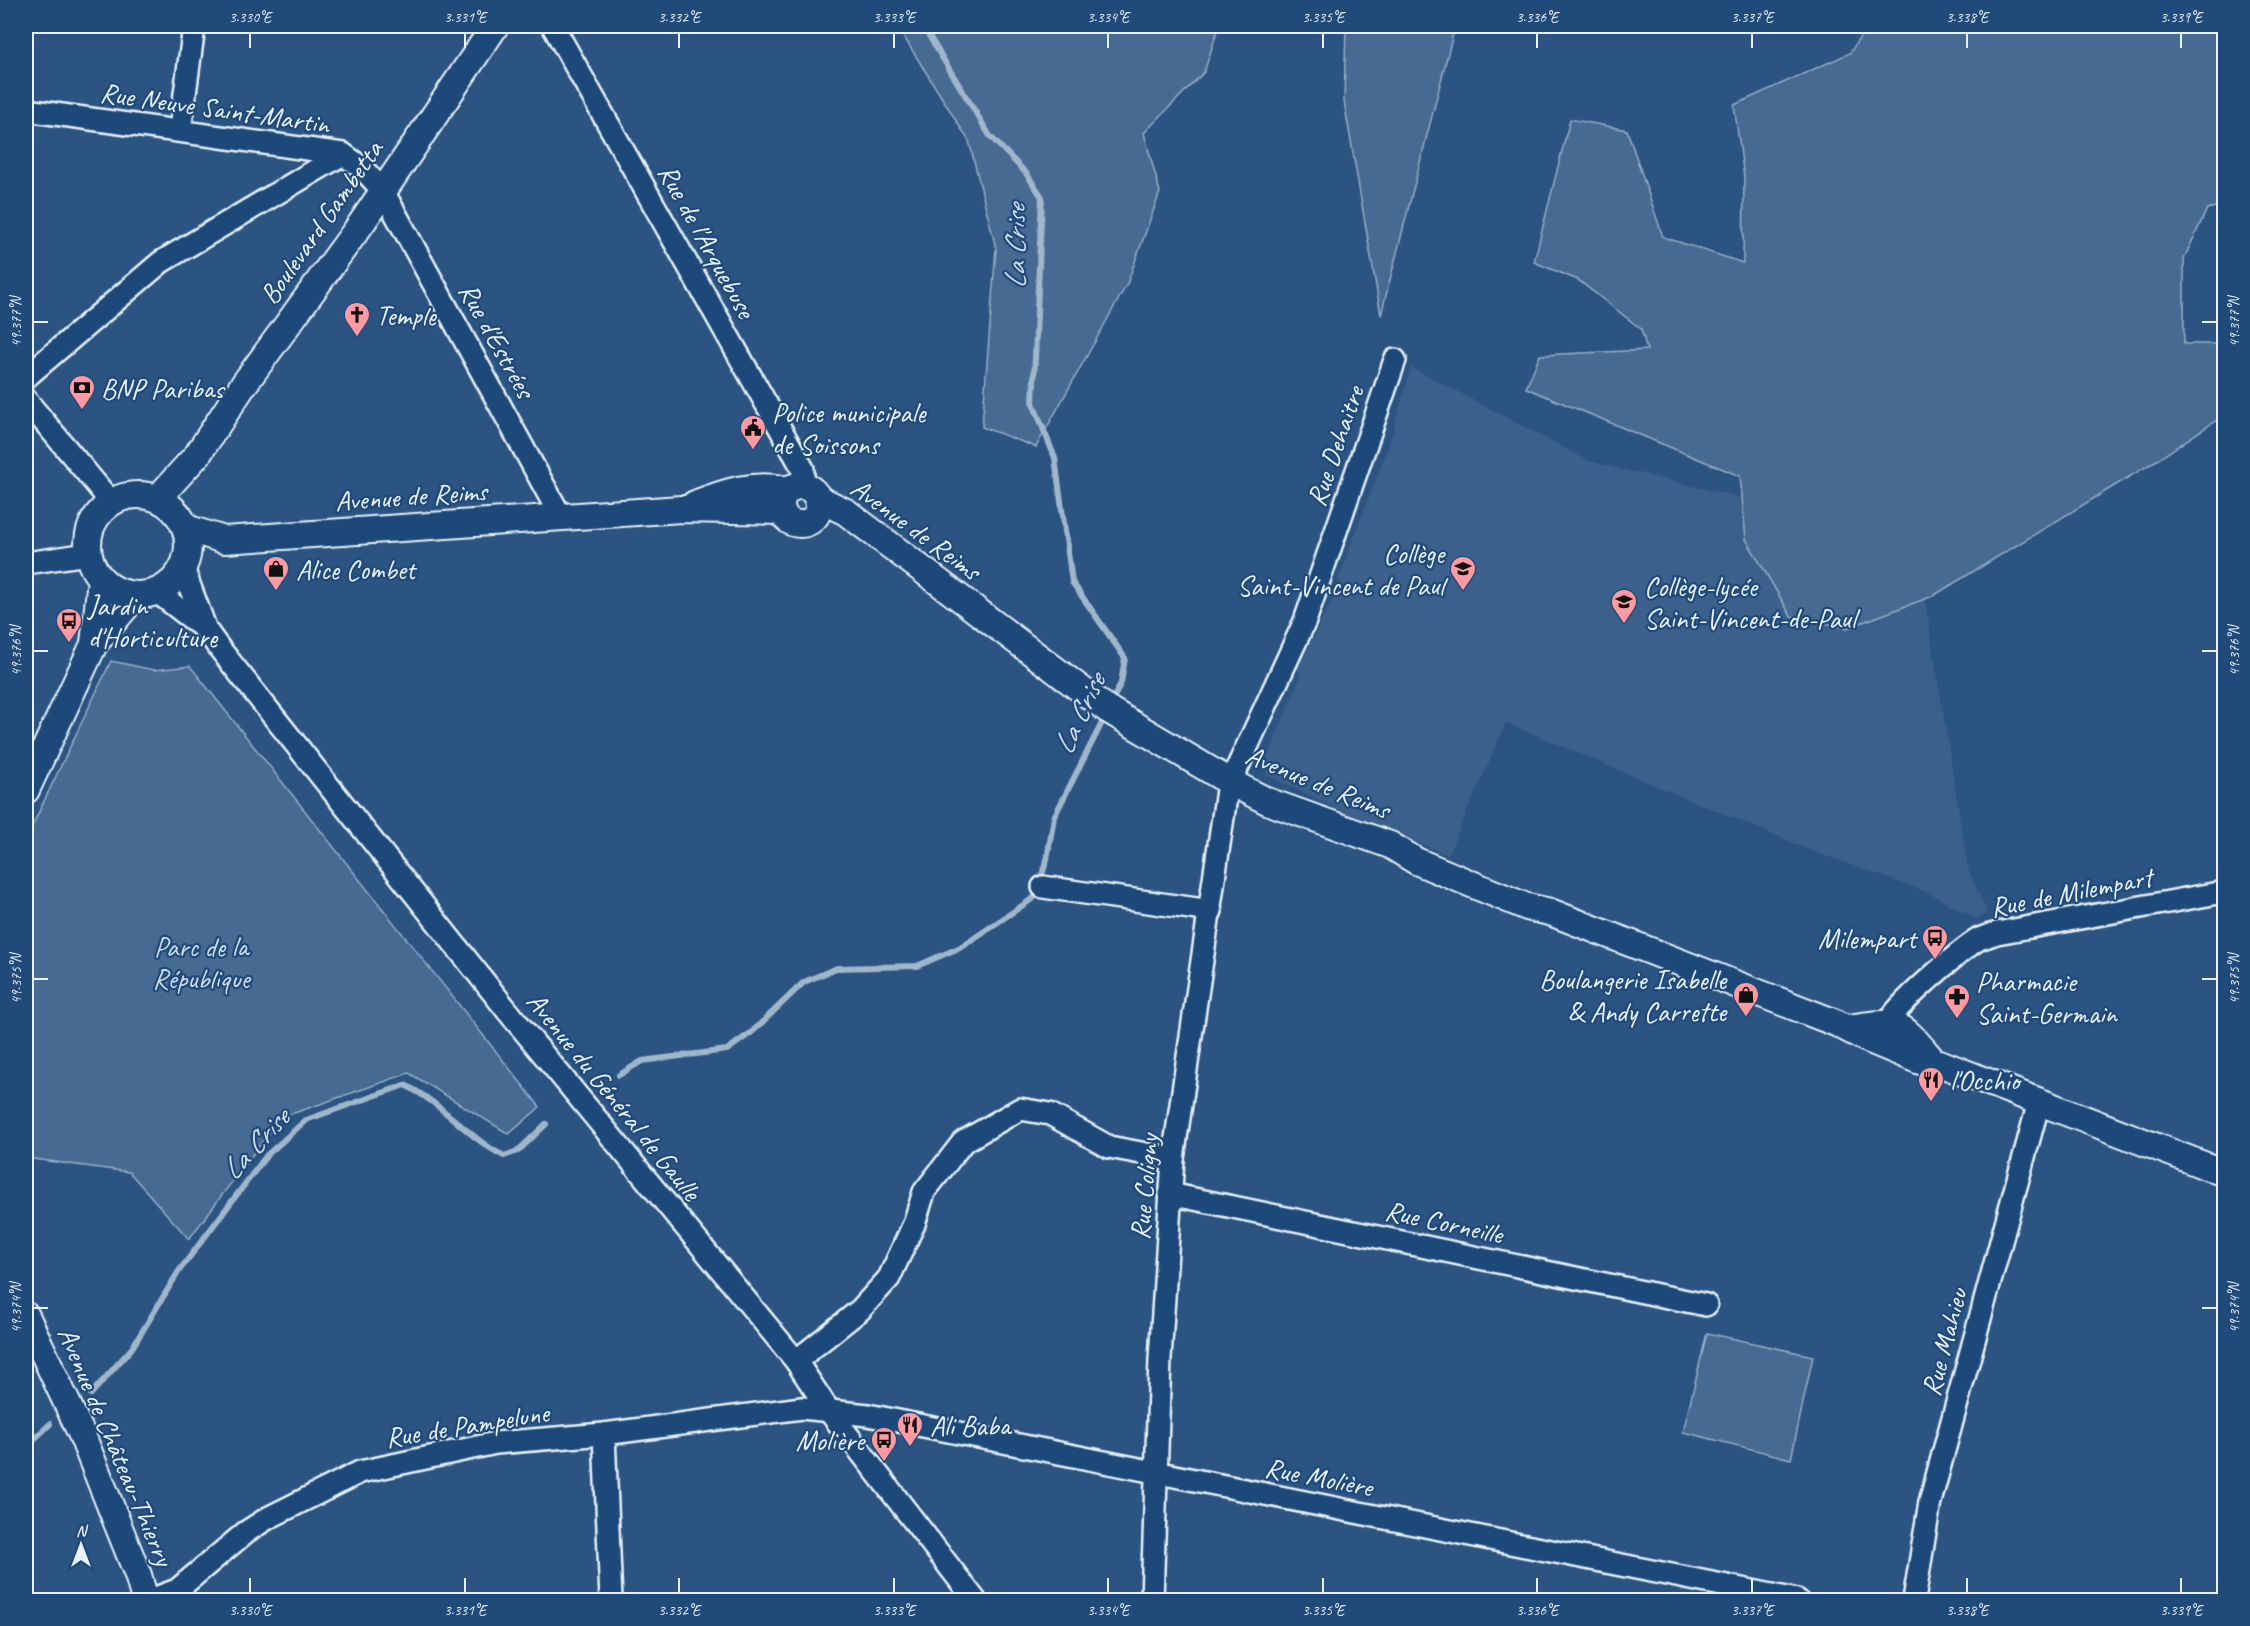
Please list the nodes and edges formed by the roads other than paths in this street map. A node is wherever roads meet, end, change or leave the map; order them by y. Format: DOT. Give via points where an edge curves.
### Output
graph roads {
  1 [pos="190,26"];
  2 [pos="495,26"];
  3 [pos="553,26"];
  4 [pos="26,110"];
  5 [pos="180,131"];
  6 [pos="343,154"];
  7 [pos="383,191"];
  8 [pos="1395,360"];
  9 [pos="26,377"];
  10 [pos="26,400"];
  11 [pos="198,454"];
  12 [pos="158,498"];
  13 [pos="801,500"];
  14 [pos="111,502"];
  15 [pos="561,517"];
  16 [pos="183,522"];
  17 [pos="224,540"];
  18 [pos="88,554"];
  19 [pos="26,563"];
  20 [pos="185,563"];
  21 [pos="101,579"];
  22 [pos="146,594"];
  23 [pos="206,630"];
  24 [pos="94,644"];
  25 [pos="1230,782"];
  26 [pos="26,790"];
  27 [pos="1043,887"];
  28 [pos="2224,892"];
  29 [pos="1211,911"];
  30 [pos="1889,1022"];
  31 [pos="1848,1028"];
  32 [pos="1899,1053"];
  33 [pos="1934,1061"];
  34 [pos="2039,1102"];
  35 [pos="1173,1159"];
  36 [pos="2224,1173"];
  37 [pos="1170,1194"];
  38 [pos="1706,1305"];
  39 [pos="26,1316"];
  40 [pos="796,1361"];
  41 [pos="829,1412"];
  42 [pos="604,1434"];
  43 [pos="1157,1474"];
  44 [pos="145,1600"];
  45 [pos="150,1600"];
  46 [pos="611,1600"];
  47 [pos="975,1600"];
  48 [pos="1152,1600"];
  49 [pos="1797,1600"];
  50 [pos="1914,1600"];
  1 -- 5 [label="street" via="193,34"];
  2 -- 7 [label="main road, Boulevard Gambetta"];
  3 -- 13 [label="street, Rue de l'Arquebuse" via="803,469"];
  4 -- 5 [label="street, Rue Neuve Saint-Martin"];
  5 -- 6 [label="street, Rue Neuve Saint-Martin"];
  6 -- 7 [label="street, Rue Neuve Saint-Martin"];
  6 -- 9 [label="street" via="161,262"];
  7 -- 11 [label="main road, Boulevard Gambetta"];
  7 -- 15 [label="street, Rue d'Estrées"];
  8 -- 25 [label="street, Rue Dehaitre" via="1305,621"];
  10 -- 14 [label="street"];
  11 -- 12 [label="main road, Boulevard Gambetta"];
  11 -- 16 [label="main road, Boulevard Gambetta"];
  12 -- 14 [label="main road" via="142,494"];
  12 -- 16 [label="main road" via="171,506"];
  13 -- 15 [label="main road, Avenue de Reims" via="770,485 735,490 681,509"];
  13 -- 25 [label="main road, Avenue de Reims" via="846,512 1113,712"];
  14 -- 18 [label="main road" via="96,516 88,534"];
  15 -- 17 [label="main road, Avenue de Reims"];
  16 -- 17 [label="main road, Avenue de Reims"];
  16 -- 20 [label="main road" via="189,543"];
  17 -- 20 [label="main road, Avenue de Reims"];
  18 -- 19 [label="street"];
  18 -- 21 [label="main road"];
  20 -- 22 [label="main road" via="172,582"];
  20 -- 23 [label="street, Avenue du Général de Gaulle"];
  21 -- 22 [label="main road" via="123,593"];
  21 -- 24 [label="main road"];
  22 -- 23 [label="street, Avenue du Général de Gaulle"];
  22 -- 24 [label="main road"];
  23 -- 40 [label="street, Avenue du Général de Gaulle" via="506,1009"];
  24 -- 26 [label="main road"];
  25 -- 29 [label="street, Rue Coligny"];
  25 -- 31 [label="main road, Avenue de Reims" via="1267,801 1390,845 1416,861 1527,907 1550,912"];
  27 -- 29 [label="street"];
  28 -- 30 [label="street, Rue de Milempart" via="1997,933 1978,940 1910,997"];
  29 -- 35 [label="street, Rue Coligny"];
  30 -- 31 [label="main road, Avenue de Reims"];
  30 -- 32 [label="main road"];
  30 -- 33 [label="main road, Avenue de Reims" via="1905,1029"];
  31 -- 32 [label="main road, Avenue de Reims"];
  32 -- 33 [label="main road, Avenue de Reims" via="1920,1061"];
  33 -- 34 [label="main road, Avenue de Reims"];
  34 -- 36 [label="main road, Avenue de Reims"];
  34 -- 50 [label="street, Rue Mahieu" via="1930,1502"];
  35 -- 37 [label="street, Rue Coligny"];
  35 -- 40 [label="street" via="1109,1147 1050,1114 1020,1109 963,1142 924,1192 889,1278 860,1310"];
  37 -- 38 [label="street, Rue Corneille"];
  37 -- 43 [label="street, Rue Coligny"];
  39 -- 44 [label="main road, Avenue de Château-Thierry" via="82,1435"];
  40 -- 41 [label="street, Avenue du Général de Gaulle"];
  41 -- 42 [label="street, Rue de Pampelune" via="802,1407"];
  41 -- 43 [label="street, Rue Molière" via="868,1415"];
  41 -- 47 [label="street, Avenue du Général de Gaulle"];
  42 -- 45 [label="street, Rue de Pampelune" via="496,1443 360,1472 268,1518 177,1590"];
  42 -- 46 [label="street"];
  43 -- 48 [label="street, Rue Coligny"];
  43 -- 49 [label="street, Rue Molière"];
}
